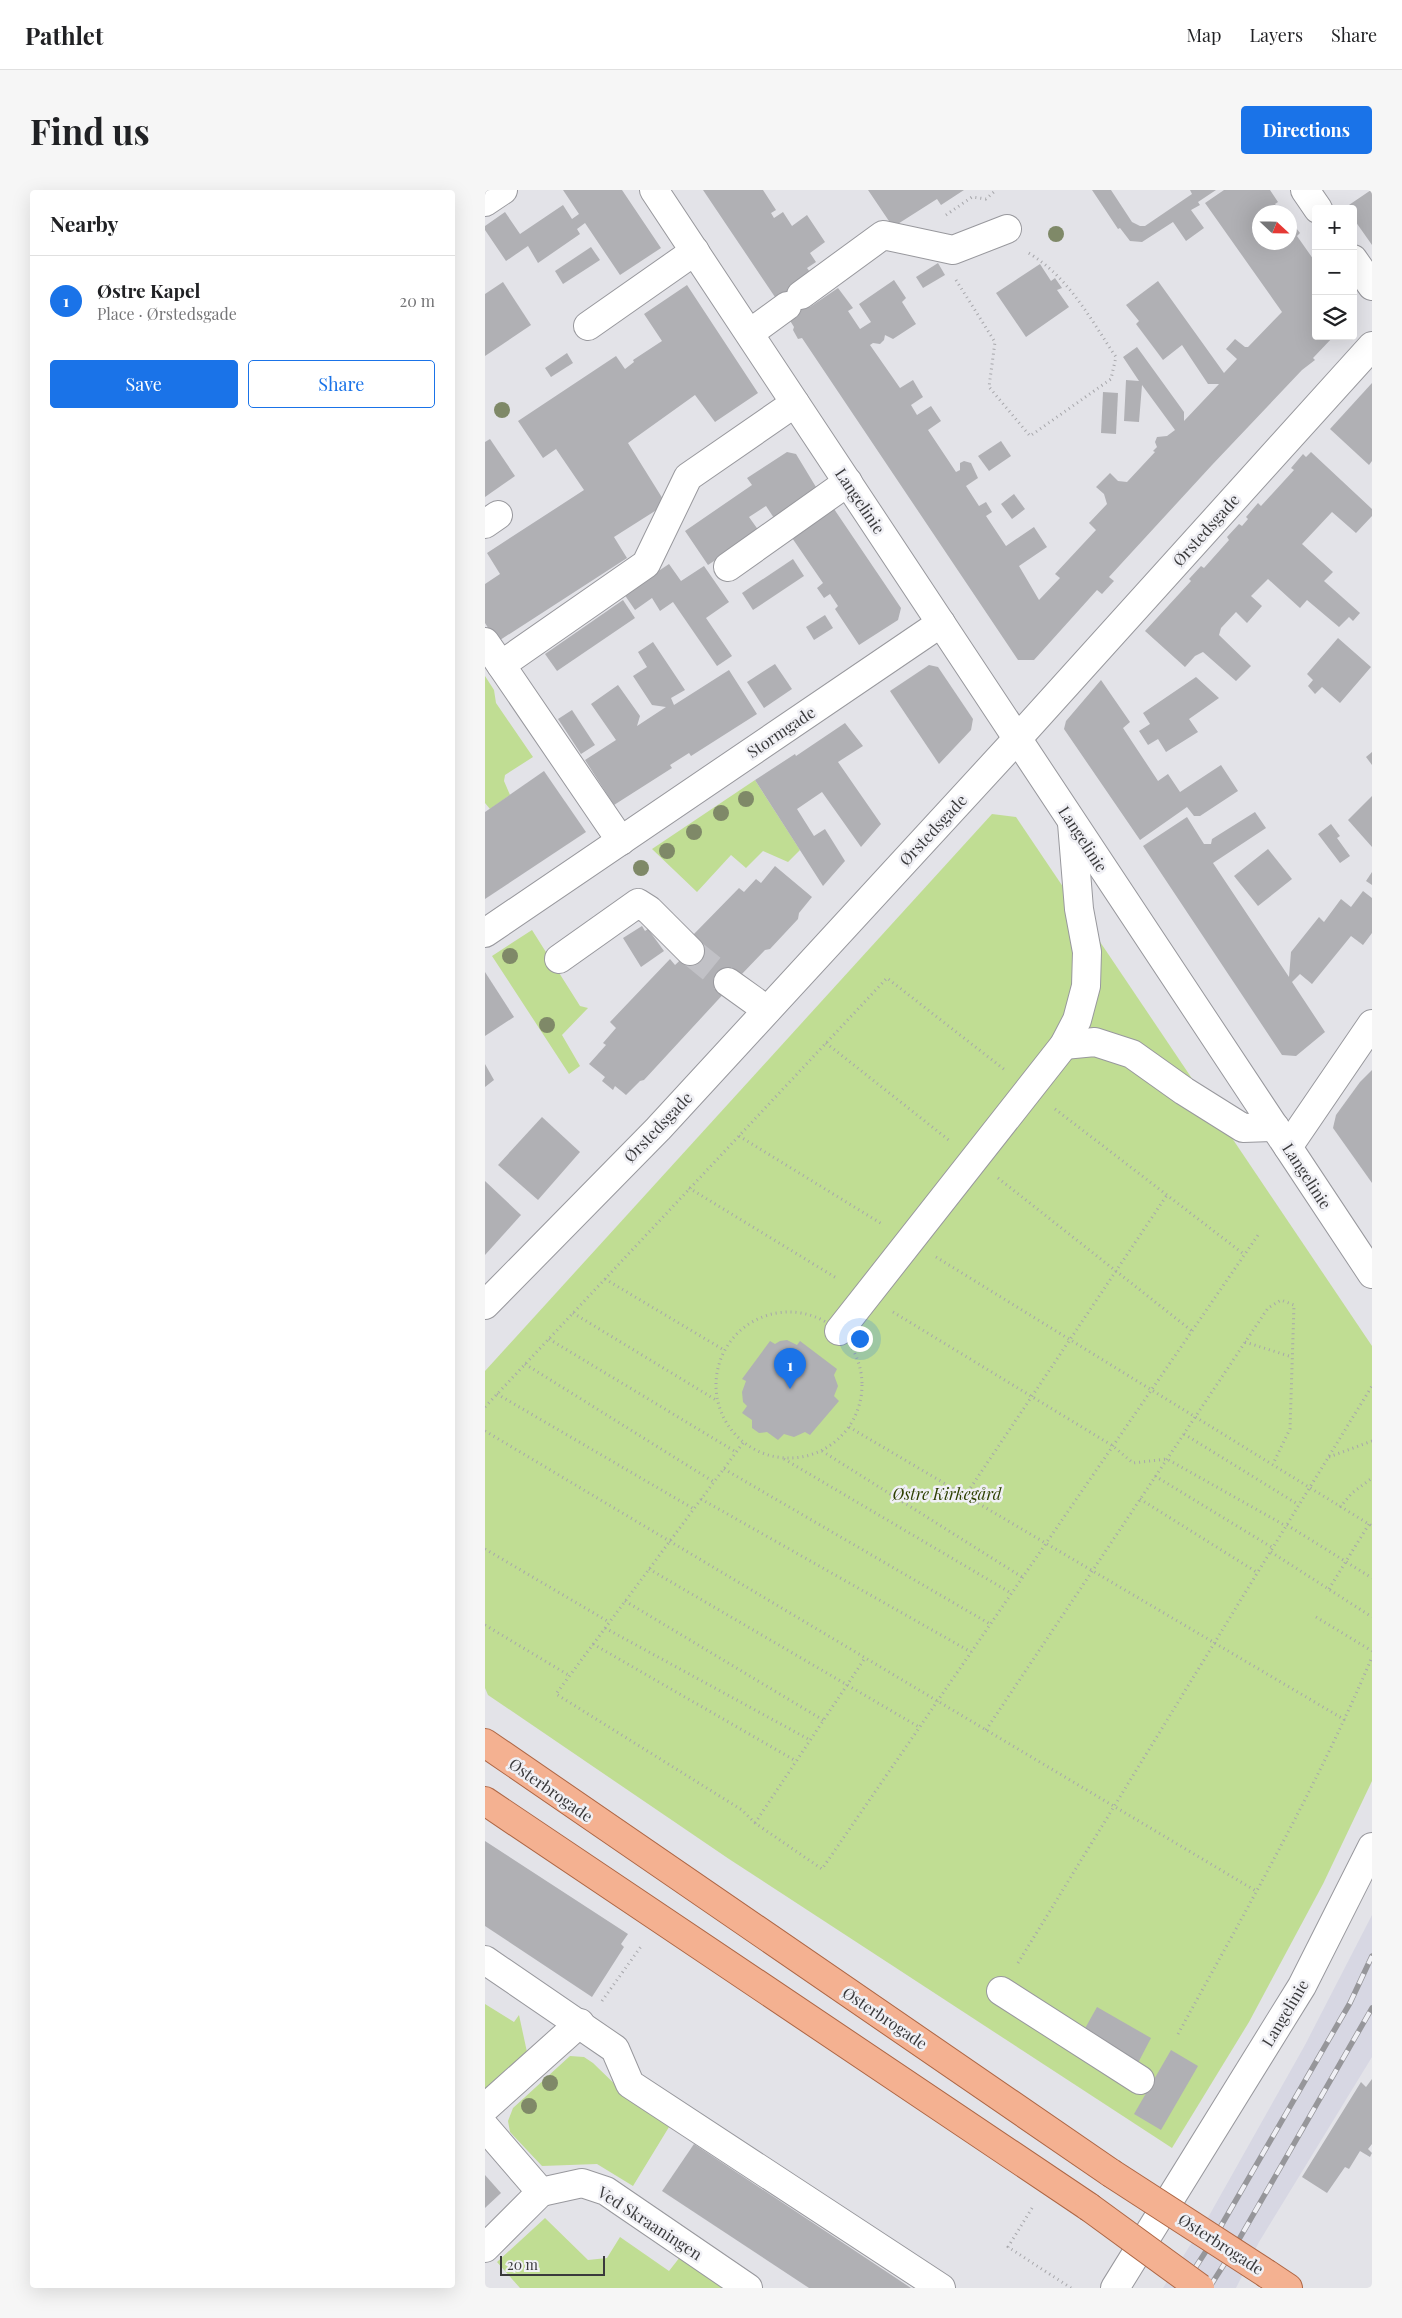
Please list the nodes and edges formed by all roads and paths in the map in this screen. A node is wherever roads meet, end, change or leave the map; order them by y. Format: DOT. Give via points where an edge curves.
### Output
graph roads {
  1 [pos="503,190"];
  2 [pos="654,190"];
  3 [pos="996,190"];
  4 [pos="1305,190"];
  5 [pos="485,202"];
  6 [pos="1315,205"];
  7 [pos="1002,231"];
  8 [pos="922,243"];
  9 [pos="695,251"];
  10 [pos="1357,265"];
  11 [pos="1372,286"];
  12 [pos="588,326"];
  13 [pos="749,334"];
  14 [pos="1372,346"];
  15 [pos="795,403"];
  16 [pos="848,482"];
  17 [pos="728,567"];
  18 [pos="941,623"];
  19 [pos="485,642"];
  20 [pos="501,665"];
  21 [pos="1018,738"];
  22 [pos="1072,822"];
  23 [pos="621,841"];
  24 [pos="485,933"];
  25 [pos="690,950"];
  26 [pos="559,959"];
  27 [pos="728,982"];
  28 [pos="767,1010"];
  29 [pos="1372,1024"];
  30 [pos="826,1043"];
  31 [pos="1064,1045"];
  32 [pos="1030,1089"];
  33 [pos="739,1136"];
  34 [pos="1282,1137"];
  35 [pos="974,1160"];
  36 [pos="689,1188"];
  37 [pos="1167,1195"];
  38 [pos="1258,1235"];
  39 [pos="911,1242"];
  40 [pos="1245,1255"];
  41 [pos="1116,1271"];
  42 [pos="1372,1274"];
  43 [pos="605,1279"];
  44 [pos="867,1296"];
  45 [pos="485,1305"];
  46 [pos="573,1314"];
  47 [pos="839,1331"];
  48 [pos="1192,1331"];
  49 [pos="549,1338"];
  50 [pos="1070,1340"];
  51 [pos="1245,1342"];
  52 [pos="724,1350"];
  53 [pos="1292,1357"];
  54 [pos="525,1364"];
  55 [pos="1372,1386"];
  56 [pos="1151,1390"];
  57 [pos="497,1394"];
  58 [pos="1032,1397"];
  59 [pos="716,1400"];
  60 [pos="485,1407"];
  61 [pos="1195,1417"];
  62 [pos="849,1427"];
  63 [pos="485,1431"];
  64 [pos="1183,1434"];
  65 [pos="1372,1442"];
  66 [pos="743,1443"];
  67 [pos="1113,1446"];
  68 [pos="821,1451"];
  69 [pos="736,1452"];
  70 [pos="1328,1458"];
  71 [pos="784,1459"];
  72 [pos="1167,1459"];
  73 [pos="1273,1464"];
  74 [pos="724,1468"];
  75 [pos="1155,1476"];
  76 [pos="1372,1478"];
  77 [pos="714,1482"];
  78 [pos="1310,1488"];
  79 [pos="965,1496"];
  80 [pos="701,1499"];
  81 [pos="1140,1499"];
  82 [pos="1299,1506"];
  83 [pos="1341,1507"];
  84 [pos="693,1509"];
  85 [pos="1287,1525"];
  86 [pos="1371,1525"];
  87 [pos="669,1541"];
  88 [pos="1046,1543"];
  89 [pos="485,1549"];
  90 [pos="1272,1550"];
  91 [pos="1346,1561"];
  92 [pos="649,1569"];
  93 [pos="1092,1570"];
  94 [pos="1258,1573"];
  95 [pos="1022,1577"];
  96 [pos="1372,1578"];
  97 [pos="1329,1589"];
  98 [pos="1011,1593"];
  99 [pos="625,1601"];
  100 [pos="1316,1617"];
  101 [pos="1372,1617"];
  102 [pos="609,1622"];
  103 [pos="990,1624"];
  104 [pos="485,1625"];
  105 [pos="605,1628"];
  106 [pos="1215,1643"];
  107 [pos="593,1644"];
  108 [pos="1372,1651"];
  109 [pos="971,1652"];
  110 [pos="1372,1657"];
  111 [pos="865,1658"];
  112 [pos="570,1676"];
  113 [pos="847,1685"];
  114 [pos="937,1701"];
  115 [pos="823,1720"];
  116 [pos="1345,1720"];
  117 [pos="919,1727"];
  118 [pos="986,1730"];
  119 [pos="810,1740"];
  120 [pos="485,1744"];
  121 [pos="796,1761"];
  122 [pos="485,1801"];
  123 [pos="1114,1806"];
  124 [pos="755,1824"];
  125 [pos="1372,1848"];
  126 [pos="1256,1891"];
  127 [pos="644,1942"];
  128 [pos="485,1960"];
  129 [pos="1001,1991"];
  130 [pos="603,2001"];
  131 [pos="580,2023"];
  132 [pos="1178,2034"];
  133 [pos="1140,2080"];
  134 [pos="485,2108"];
  135 [pos="485,2127"];
  136 [pos="1050,2180"];
  137 [pos="541,2192"];
  138 [pos="485,2248"];
  139 [pos="1277,2281"];
  140 [pos="749,2288"];
  141 [pos="941,2288"];
  142 [pos="1071,2288"];
  143 [pos="1115,2288"];
  144 [pos="1201,2288"];
  1 -- 5 [label="street"];
  2 -- 9 [label="street, Langelinie"];
  3 -- 8 [label="path" via="986,199 971,197"];
  4 -- 6 [label="street"];
  7 -- 8 [label="street" via="953,250"];
  7 -- 8 [label="path" via="1065,280 1116,357 1111,379 1030,436 989,387 995,342"];
  8 -- 13 [label="street" via="883,235"];
  9 -- 12 [label="street"];
  9 -- 13 [label="street, Langelinie"];
  10 -- 11 [label="street"];
  13 -- 15 [label="street, Langelinie"];
  14 -- 21 [label="street, Ørstedsgade"];
  15 -- 16 [label="street, Langelinie"];
  15 -- 20 [label="street" via="688,477 646,564"];
  16 -- 17 [label="street"];
  16 -- 18 [label="street, Langelinie"];
  18 -- 21 [label="street, Langelinie"];
  18 -- 23 [label="street, Stormgade"];
  19 -- 20 [label="street"];
  20 -- 23 [label="street"];
  21 -- 22 [label="street, Langelinie"];
  21 -- 28 [label="street, Ørstedsgade"];
  22 -- 31 [label="street" via="1079,909 1087,952 1086,986 1077,1020"];
  22 -- 34 [label="street, Langelinie"];
  23 -- 24 [label="street, Stormgade"];
  25 -- 26 [label="street" via="638,903"];
  27 -- 28 [label="street"];
  28 -- 45 [label="street, Ørstedsgade" via="658,1129"];
  29 -- 34 [label="street"];
  30 -- 32 [label="path" via="887,978"];
  30 -- 33 [label="path"];
  30 -- 35 [label="path"];
  31 -- 32 [label="street"];
  31 -- 34 [label="street" via="1095,1042 1133,1054 1243,1128"];
  32 -- 35 [label="street"];
  32 -- 37 [label="path"];
  33 -- 36 [label="path"];
  33 -- 39 [label="path"];
  34 -- 42 [label="street, Langelinie"];
  35 -- 39 [label="street"];
  35 -- 41 [label="path"];
  36 -- 43 [label="path"];
  36 -- 44 [label="path"];
  37 -- 40 [label="path"];
  37 -- 41 [label="path"];
  38 -- 40 [label="path"];
  39 -- 44 [label="street"];
  39 -- 50 [label="path"];
  40 -- 48 [label="path"];
  41 -- 48 [label="path"];
  41 -- 50 [label="path"];
  43 -- 46 [label="path"];
  43 -- 52 [label="path"];
  44 -- 47 [label="street"];
  44 -- 58 [label="path"];
  46 -- 49 [label="path"];
  46 -- 59 [label="path"];
  47 -- 52 [label="path" via="820,1318 799,1312 777,1312 755,1319 737,1332"];
  47 -- 62 [label="path" via="853,1347 863,1388 859,1408"];
  48 -- 56 [label="path"];
  49 -- 54 [label="path"];
  49 -- 69 [label="path"];
  50 -- 56 [label="path"];
  50 -- 58 [label="path"];
  51 -- 53 [label="path"];
  51 -- 53 [label="path" via="1268,1308 1281,1300 1294,1306"];
  51 -- 61 [label="path"];
  52 -- 59 [label="path" via="716,1374"];
  53 -- 73 [label="path" via="1290,1428"];
  54 -- 57 [label="path"];
  54 -- 77 [label="path"];
  55 -- 70 [label="path"];
  56 -- 61 [label="path"];
  56 -- 67 [label="path"];
  57 -- 60 [label="path"];
  57 -- 84 [label="path"];
  58 -- 67 [label="path"];
  58 -- 79 [label="path"];
  59 -- 66 [label="path" via="725,1424"];
  61 -- 64 [label="path"];
  61 -- 73 [label="path"];
  62 -- 68 [label="path" via="832,1445"];
  62 -- 79 [label="path"];
  63 -- 87 [label="path"];
  64 -- 72 [label="path"];
  64 -- 82 [label="path"];
  65 -- 70 [label="path"];
  66 -- 69 [label="path"];
  66 -- 71 [label="path" via="762,1454"];
  67 -- 72 [label="path" via="1133,1463"];
  67 -- 88 [label="path"];
  68 -- 71 [label="path"];
  68 -- 95 [label="path"];
  69 -- 74 [label="path"];
  70 -- 78 [label="path"];
  71 -- 98 [label="path"];
  72 -- 75 [label="path"];
  72 -- 85 [label="path"];
  73 -- 78 [label="path"];
  74 -- 77 [label="path"];
  74 -- 103 [label="path"];
  75 -- 81 [label="path"];
  75 -- 90 [label="path"];
  76 -- 83 [label="path" via="1352,1493"];
  77 -- 80 [label="path"];
  78 -- 82 [label="path"];
  78 -- 83 [label="path"];
  79 -- 88 [label="path"];
  80 -- 84 [label="path"];
  80 -- 109 [label="path"];
  81 -- 93 [label="path"];
  81 -- 94 [label="path"];
  82 -- 85 [label="path"];
  83 -- 86 [label="path"];
  84 -- 87 [label="path"];
  85 -- 90 [label="path"];
  85 -- 91 [label="path"];
  86 -- 91 [label="path"];
  87 -- 92 [label="path"];
  87 -- 111 [label="path"];
  88 -- 93 [label="path"];
  88 -- 95 [label="path"];
  89 -- 102 [label="path"];
  90 -- 94 [label="path"];
  90 -- 97 [label="path"];
  91 -- 96 [label="path"];
  91 -- 97 [label="path"];
  92 -- 99 [label="path"];
  92 -- 113 [label="path"];
  93 -- 106 [label="path"];
  93 -- 118 [label="path"];
  94 -- 106 [label="path"];
  95 -- 98 [label="path"];
  97 -- 101 [label="path"];
  98 -- 103 [label="path"];
  99 -- 102 [label="path"];
  99 -- 115 [label="path"];
  100 -- 108 [label="path"];
  102 -- 105 [label="path"];
  103 -- 109 [label="path"];
  104 -- 112 [label="path"];
  105 -- 107 [label="path"];
  105 -- 119 [label="path"];
  106 -- 116 [label="path"];
  106 -- 123 [label="path"];
  107 -- 112 [label="path"];
  107 -- 121 [label="path"];
  109 -- 114 [label="path"];
  110 -- 116 [label="path"];
  111 -- 113 [label="path"];
  111 -- 114 [label="path"];
  112 -- 124 [label="path" via="556,1694 742,1810"];
  113 -- 115 [label="path"];
  113 -- 117 [label="path"];
  114 -- 117 [label="path"];
  114 -- 118 [label="path"];
  115 -- 119 [label="path"];
  116 -- 126 [label="path"];
  117 -- 124 [label="path" via="822,1869"];
  118 -- 123 [label="path"];
  119 -- 121 [label="path"];
  120 -- 139 [label="main road, Østerbrogade, bridge" via="1111,2173"];
  121 -- 124 [label="path"];
  122 -- 136 [label="main road"];
  123 -- 126 [label="path"];
  123 -- 129 [label="path"];
  125 -- 143 [label="street, Langelinie" via="1302,1986"];
  126 -- 132 [label="path"];
  127 -- 130 [label="path"];
  128 -- 131 [label="street"];
  129 -- 133 [label="street"];
  131 -- 134 [label="street"];
  131 -- 141 [label="street" via="615,2049 630,2084"];
  135 -- 137 [label="street"];
  136 -- 142 [label="path" via="1008,2247"];
  136 -- 144 [label="main road, bridge"];
  137 -- 138 [label="street"];
  137 -- 140 [label="street, Ved Skraaningen" via="582,2183 606,2191"];
}
